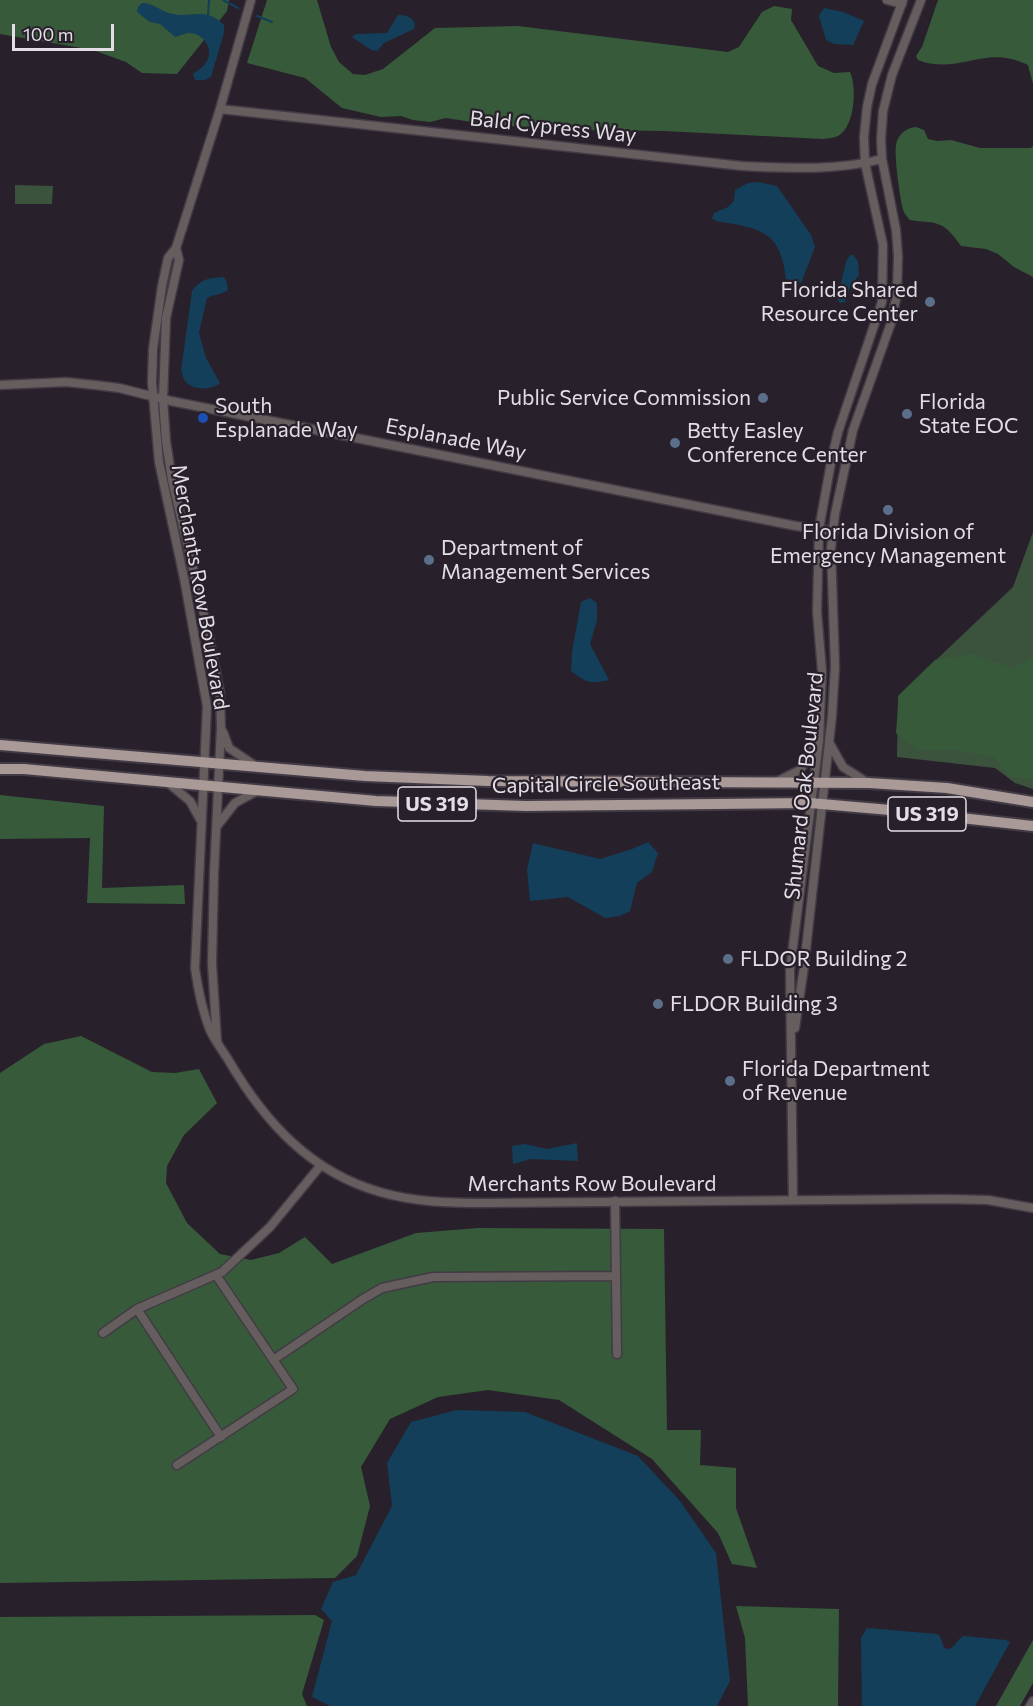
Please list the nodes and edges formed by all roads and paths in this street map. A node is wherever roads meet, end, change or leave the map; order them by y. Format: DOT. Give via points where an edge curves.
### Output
graph roads {
  1 [pos="251,0"];
  2 [pos="887,0"];
  3 [pos="921,0"];
  4 [pos="903,2"];
  5 [pos="220,109"];
  6 [pos="882,159"];
  7 [pos="865,163"];
  8 [pos="176,248"];
  9 [pos="0,385"];
  10 [pos="152,396"];
  11 [pos="163,399"];
  12 [pos="819,530"];
  13 [pos="834,531"];
  14 [pos="833,610"];
  15 [pos="203,612"];
  16 [pos="817,612"];
  17 [pos="190,615"];
  18 [pos="221,728"];
  19 [pos="819,741"];
  20 [pos="830,744"];
  21 [pos="0,745"];
  22 [pos="205,762"];
  23 [pos="219,763"];
  24 [pos="254,765"];
  25 [pos="0,769"];
  26 [pos="167,782"];
  27 [pos="774,782"];
  28 [pos="819,783"];
  29 [pos="869,783"];
  30 [pos="203,786"];
  31 [pos="218,787"];
  32 [pos="257,791"];
  33 [pos="1033,802"];
  34 [pos="816,803"];
  35 [pos="201,821"];
  36 [pos="216,826"];
  37 [pos="1033,826"];
  38 [pos="217,1041"];
  39 [pos="791,1052"];
  40 [pos="321,1165"];
  41 [pos="793,1200"];
  42 [pos="615,1201"];
  43 [pos="1033,1208"];
  44 [pos="216,1275"];
  45 [pos="616,1276"];
  46 [pos="137,1309"];
  47 [pos="103,1333"];
  48 [pos="617,1354"];
  49 [pos="273,1360"];
  50 [pos="221,1437"];
  51 [pos="177,1465"];
  52 [pos="1033,1701"];
  53 [pos="1030,1706"];
  1 -- 5 [label="street, Merchants Row Boulevard"];
  2 -- 4 [label="street"];
  3 -- 6 [label="street, Shumard Oak Boulevard" via="885,98"];
  4 -- 7 [label="street, Shumard Oak Boulevard" via="872,84"];
  5 -- 7 [label="street, Bald Cypress Way" via="742,166 788,168"];
  5 -- 8 [label="street, Merchants Row Boulevard"];
  6 -- 7 [label="street, Bald Cypress Way"];
  6 -- 13 [label="street, Shumard Oak Boulevard" via="896,230 895,306 853,430"];
  7 -- 12 [label="street, Shumard Oak Boulevard" via="882,245 882,302 838,432"];
  8 -- 10 [label="street, Merchants Row Boulevard" via="168,258 157,314"];
  8 -- 11 [label="street, Merchants Row Boulevard" via="179,260 166,318"];
  9 -- 10 [label="street, Esplanade Way" via="66,382"];
  10 -- 11 [label="street, Esplanade Way"];
  10 -- 17 [label="street, Merchants Row Boulevard" via="159,462"];
  11 -- 12 [label="street, Esplanade Way"];
  11 -- 15 [label="street, Merchants Row Boulevard" via="172,480"];
  12 -- 13 [label="street, Esplanade Way"];
  12 -- 16 [label="street, Shumard Oak Boulevard"];
  13 -- 14 [label="street, Shumard Oak Boulevard"];
  14 -- 16 [label="street"];
  14 -- 20 [label="street, Shumard Oak Boulevard" via="835,667"];
  15 -- 17 [label="street"];
  15 -- 18 [label="street, Merchants Row Boulevard" via="220,693"];
  16 -- 19 [label="street, Shumard Oak Boulevard" via="822,671"];
  17 -- 22 [label="street, Merchants Row Boulevard" via="207,706"];
  18 -- 23 [label="street, Merchants Row Boulevard"];
  18 -- 24 [label="street" via="229,748"];
  19 -- 27 [label="street" via="800,770"];
  19 -- 28 [label="street, Shumard Oak Boulevard"];
  20 -- 28 [label="street, Shumard Oak Boulevard"];
  20 -- 29 [label="street" via="843,767"];
  21 -- 22 [label="main road, Capital Circle Southeast / US 319"];
  22 -- 23 [label="main road, Capital Circle Southeast / US 319"];
  22 -- 30 [label="street, Merchants Row Boulevard"];
  23 -- 24 [label="main road, Capital Circle Southeast / US 319"];
  23 -- 31 [label="street, Merchants Row Boulevard"];
  24 -- 27 [label="main road, Capital Circle Southeast / US 319" via="365,776 488,781"];
  25 -- 26 [label="main road, Capital Circle Southeast / US 319"];
  26 -- 30 [label="main road, Capital Circle Southeast / US 319"];
  26 -- 35 [label="street" via="190,801"];
  27 -- 28 [label="main road, Capital Circle Southeast / US 319"];
  28 -- 29 [label="main road, Capital Circle Southeast / US 319"];
  28 -- 34 [label="street, Shumard Oak Boulevard"];
  29 -- 33 [label="main road, Capital Circle Southeast / US 319" via="947,788"];
  30 -- 31 [label="main road, Capital Circle Southeast / US 319"];
  30 -- 35 [label="street, Merchants Row Boulevard"];
  31 -- 32 [label="main road, Capital Circle Southeast / US 319"];
  31 -- 36 [label="street, Merchants Row Boulevard"];
  32 -- 34 [label="main road, Capital Circle Southeast / US 319" via="376,801 526,806"];
  32 -- 36 [label="street" via="235,803"];
  34 -- 37 [label="main road, Capital Circle Southeast / US 319"];
  34 -- 39 [label="street, Shumard Oak Boulevard" via="804,967"];
  34 -- 39 [label="street, Shumard Oak Boulevard" via="790,970"];
  35 -- 38 [label="street, Merchants Row Boulevard" via="195,968 206,1017"];
  36 -- 38 [label="street, Merchants Row Boulevard" via="212,964"];
  38 -- 40 [label="street, Merchants Row Boulevard" via="262,1112 309,1159"];
  39 -- 41 [label="street, Shumard Oak Boulevard"];
  40 -- 42 [label="street, Merchants Row Boulevard" via="350,1182 410,1199 484,1203"];
  40 -- 44 [label="street" via="270,1227"];
  41 -- 42 [label="street, Merchants Row Boulevard"];
  41 -- 43 [label="street, Merchants Row Boulevard" via="944,1198"];
  42 -- 45 [label="street"];
  44 -- 46 [label="street"];
  44 -- 49 [label="street"];
  45 -- 48 [label="street"];
  45 -- 49 [label="street" via="433,1277 406,1281 363,1299"];
  46 -- 47 [label="street"];
  46 -- 50 [label="street"];
  49 -- 50 [label="street" via="293,1389"];
  50 -- 51 [label="street"];
  52 -- 53 [label="street"];
}
